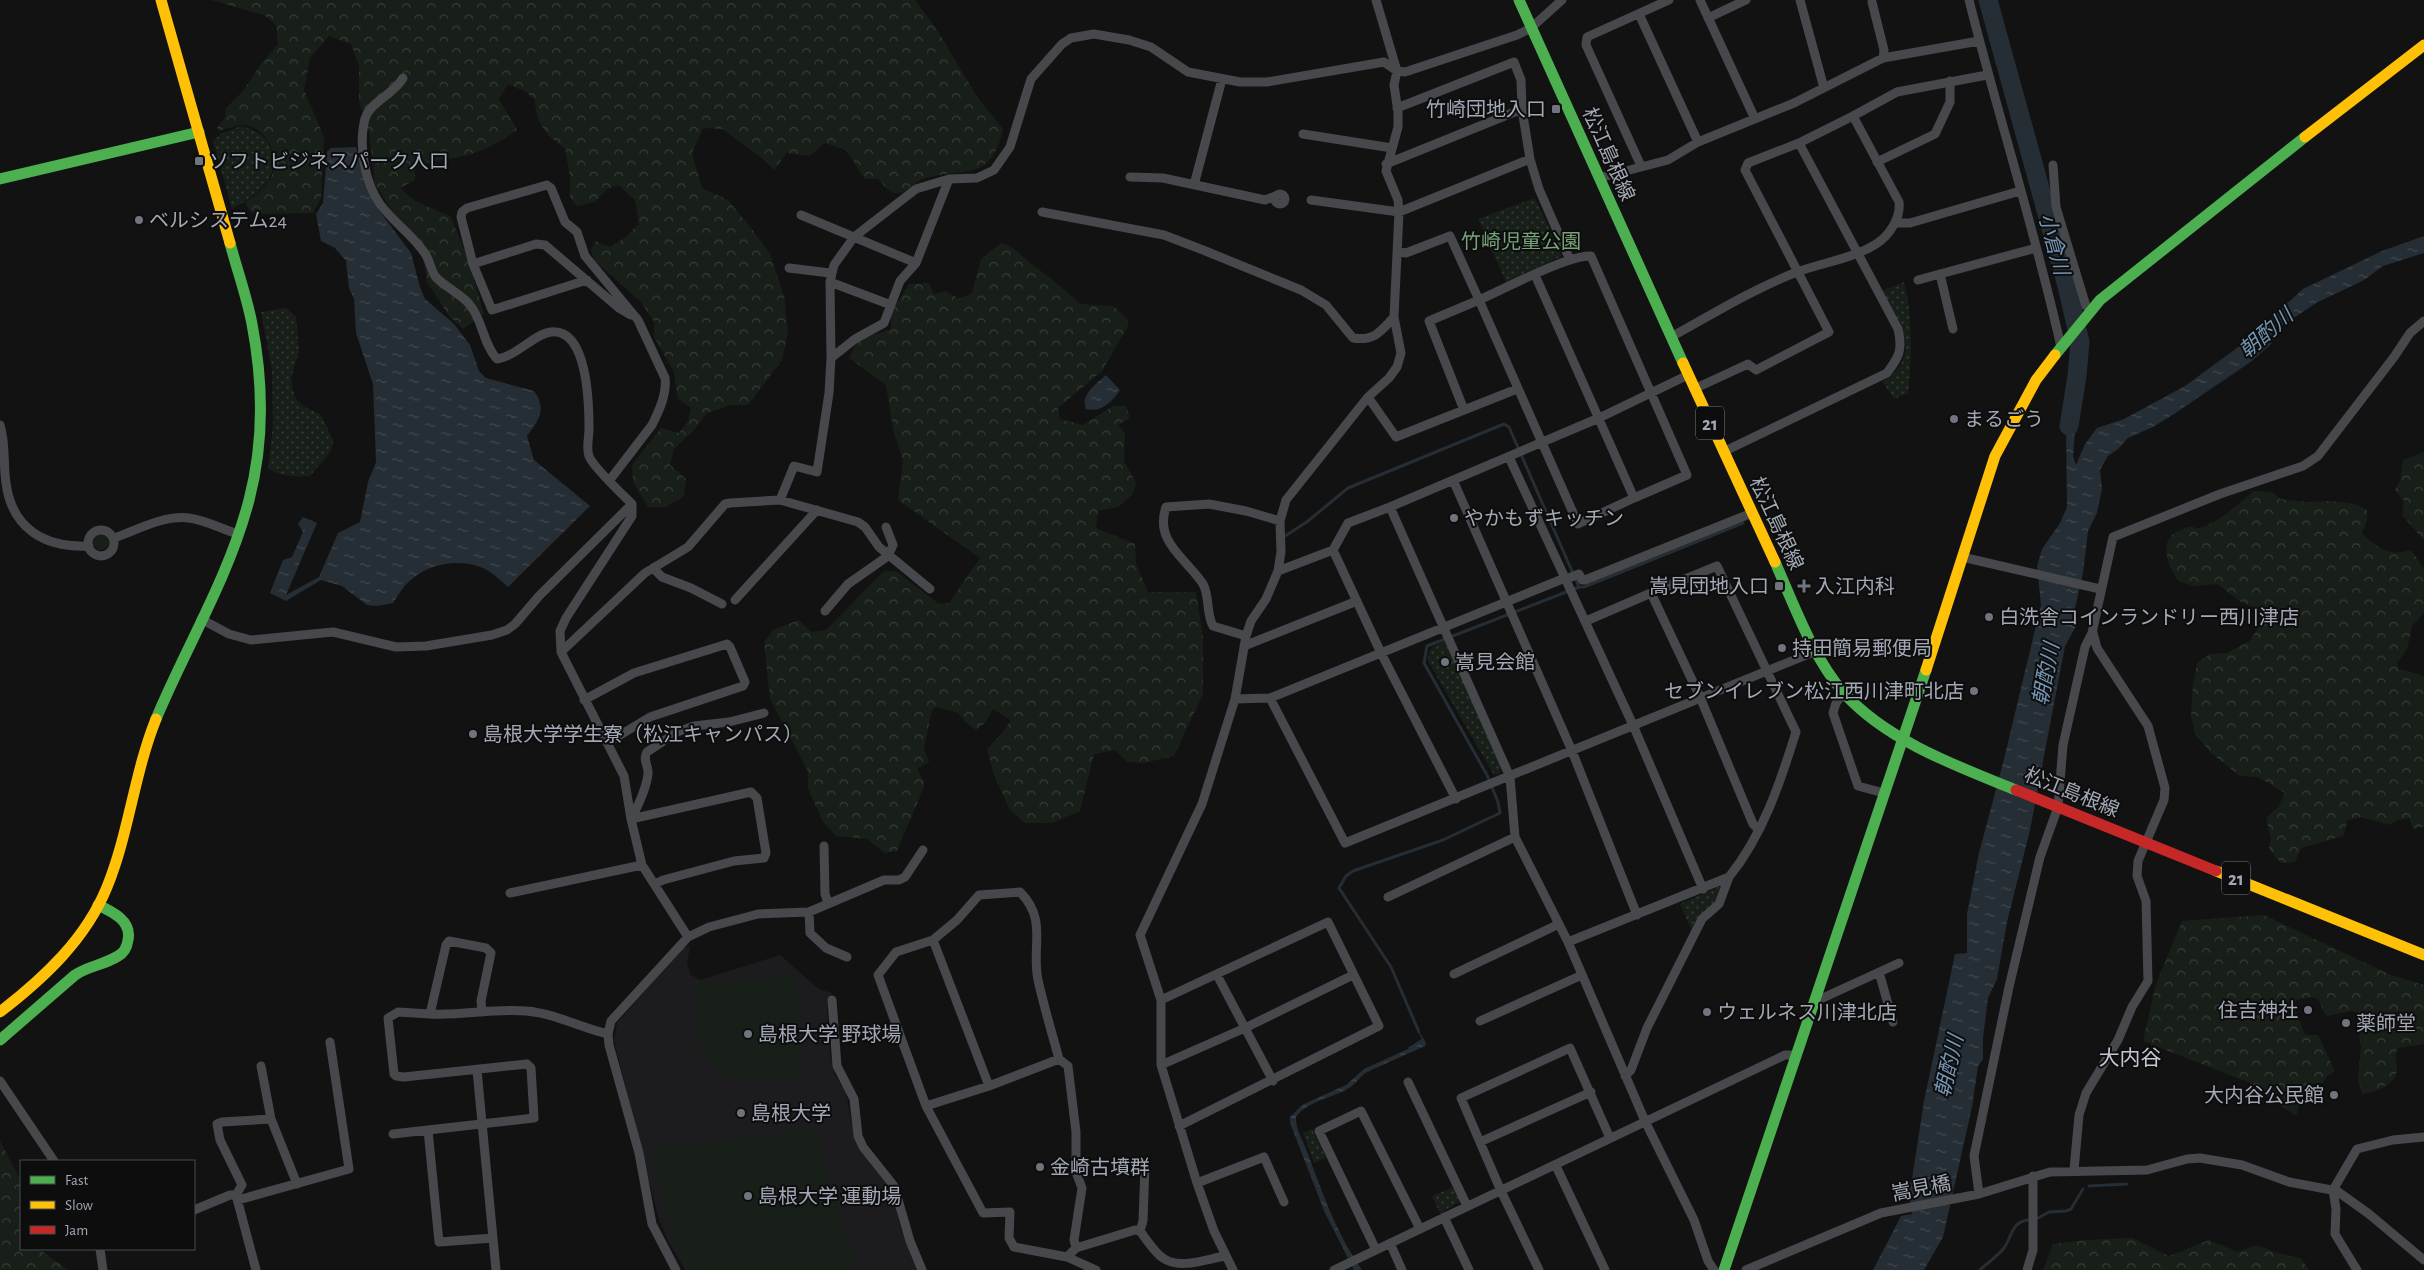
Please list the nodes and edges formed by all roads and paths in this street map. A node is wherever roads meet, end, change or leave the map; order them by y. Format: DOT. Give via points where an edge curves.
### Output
graph roads {
  1 [pos="161,0"];
  2 [pos="1376,0"];
  3 [pos="1519,0"];
  4 [pos="1562,0"];
  5 [pos="1669,0"];
  6 [pos="1700,0"];
  7 [pos="1746,0"];
  8 [pos="1800,0"];
  9 [pos="1874,0"];
  10 [pos="1969,0"];
  11 [pos="1639,14"];
  12 [pos="1708,18"];
  13 [pos="1531,28"];
  14 [pos="1979,41"];
  15 [pos="2424,45"];
  16 [pos="1883,58"];
  17 [pos="1397,71"];
  18 [pos="1987,74"];
  19 [pos="403,78"];
  20 [pos="1222,79"];
  21 [pos="1950,81"];
  22 [pos="1824,88"];
  23 [pos="1397,108"];
  24 [pos="1522,109"];
  25 [pos="1853,116"];
  26 [pos="1755,119"];
  27 [pos="199,132"];
  28 [pos="1303,134"];
  29 [pos="1698,142"];
  30 [pos="1799,142"];
  31 [pos="1392,148"];
  32 [pos="1530,159"];
  33 [pos="1877,162"];
  34 [pos="1386,164"];
  35 [pos="2054,165"];
  36 [pos="1641,166"];
  37 [pos="1130,177"];
  38 [pos="1599,178"];
  39 [pos="0,179"];
  40 [pos="949,179"];
  41 [pos="1194,185"];
  42 [pos="2020,192"];
  43 [pos="1278,195"];
  44 [pos="1311,200"];
  45 [pos="1042,212"];
  46 [pos="1399,212"];
  47 [pos="801,215"];
  48 [pos="1895,222"];
  49 [pos="854,237"];
  50 [pos="2036,248"];
  51 [pos="1398,252"];
  52 [pos="1855,252"];
  53 [pos="1570,260"];
  54 [pos="916,263"];
  55 [pos="473,264"];
  56 [pos="790,268"];
  57 [pos="1797,272"];
  58 [pos="1940,274"];
  59 [pos="1535,275"];
  60 [pos="830,278"];
  61 [pos="587,280"];
  62 [pos="1918,280"];
  63 [pos="1479,300"];
  64 [pos="891,305"];
  65 [pos="2087,310"];
  66 [pos="1394,317"];
  67 [pos="638,320"];
  68 [pos="2424,321"];
  69 [pos="1953,329"];
  70 [pos="1671,337"];
  71 [pos="2063,344"];
  72 [pos="831,358"];
  73 [pos="1688,375"];
  74 [pos="1517,389"];
  75 [pos="1694,389"];
  76 [pos="1652,394"];
  77 [pos="1368,398"];
  78 [pos="1464,410"];
  79 [pos="1599,418"];
  80 [pos="0,425"];
  81 [pos="1542,442"];
  82 [pos="1724,452"];
  83 [pos="1509,457"];
  84 [pos="1453,480"];
  85 [pos="609,481"];
  86 [pos="1634,498"];
  87 [pos="780,500"];
  88 [pos="632,504"];
  89 [pos="1390,507"];
  90 [pos="817,510"];
  91 [pos="1752,514"];
  92 [pos="1280,521"];
  93 [pos="886,527"];
  94 [pos="238,534"];
  95 [pos="114,538"];
  96 [pos="88,546"];
  97 [pos="1333,550"];
  98 [pos="888,556"];
  99 [pos="1962,557"];
  100 [pos="653,568"];
  101 [pos="1278,571"];
  102 [pos="1569,579"];
  103 [pos="2096,588"];
  104 [pos="930,590"];
  105 [pos="1651,593"];
  106 [pos="735,600"];
  107 [pos="1357,601"];
  108 [pos="722,604"];
  109 [pos="1510,608"];
  110 [pos="825,611"];
  111 [pos="201,619"];
  112 [pos="1586,621"];
  113 [pos="2092,633"];
  114 [pos="1447,634"];
  115 [pos="1246,636"];
  116 [pos="1244,646"];
  117 [pos="1816,651"];
  118 [pos="561,652"];
  119 [pos="1381,653"];
  120 [pos="1767,670"];
  121 [pos="1844,694"];
  122 [pos="1270,698"];
  123 [pos="1700,698"];
  124 [pos="1235,699"];
  125 [pos="584,700"];
  126 [pos="764,713"];
  127 [pos="1633,725"];
  128 [pos="1903,739"];
  129 [pos="607,743"];
  130 [pos="1572,751"];
  131 [pos="1510,777"];
  132 [pos="1884,793"];
  133 [pos="1456,799"];
  134 [pos="2053,805"];
  135 [pos="630,819"];
  136 [pos="1759,830"];
  137 [pos="1515,837"];
  138 [pos="2146,842"];
  139 [pos="824,846"];
  140 [pos="923,850"];
  141 [pos="642,865"];
  142 [pos="1729,877"];
  143 [pos="655,884"];
  144 [pos="1703,889"];
  145 [pos="510,893"];
  146 [pos="1388,896"];
  147 [pos="828,903"];
  148 [pos="98,905"];
  149 [pos="809,912"];
  150 [pos="1637,915"];
  151 [pos="1559,924"];
  152 [pos="688,937"];
  153 [pos="933,940"];
  154 [pos="1568,942"];
  155 [pos="2424,955"];
  156 [pos="847,957"];
  157 [pos="1898,963"];
  158 [pos="1879,972"];
  159 [pos="1454,974"];
  160 [pos="1217,975"];
  161 [pos="1353,975"];
  162 [pos="1582,975"];
  163 [pos="832,1000"];
  164 [pos="1161,1000"];
  165 [pos="1814,1002"];
  166 [pos="0,1012"];
  167 [pos="482,1012"];
  168 [pos="430,1014"];
  169 [pos="1480,1021"];
  170 [pos="1893,1022"];
  171 [pos="1245,1028"];
  172 [pos="608,1034"];
  173 [pos="0,1040"];
  174 [pos="330,1042"];
  175 [pos="1796,1055"];
  176 [pos="1059,1059"];
  177 [pos="1161,1065"];
  178 [pos="261,1066"];
  179 [pos="477,1070"];
  180 [pos="1625,1076"];
  181 [pos="0,1081"];
  182 [pos="1273,1081"];
  183 [pos="1408,1082"];
  184 [pos="989,1086"];
  185 [pos="1591,1092"];
  186 [pos="926,1106"];
  187 [pos="271,1119"];
  188 [pos="1645,1121"];
  189 [pos="482,1125"];
  190 [pos="1179,1126"];
  191 [pos="428,1130"];
  192 [pos="393,1134"];
  193 [pos="2424,1137"];
  194 [pos="1610,1138"];
  195 [pos="1480,1142"];
  196 [pos="53,1160"];
  197 [pos="1145,1166"];
  198 [pos="1556,1166"];
  199 [pos="2074,1170"];
  200 [pos="2034,1176"];
  201 [pos="1197,1183"];
  202 [pos="297,1184"];
  203 [pos="2333,1190"];
  204 [pos="1501,1191"];
  205 [pos="1980,1194"];
  206 [pos="237,1198"];
  207 [pos="1284,1202"];
  208 [pos="1467,1206"];
  209 [pos="195,1210"];
  210 [pos="1444,1217"];
  211 [pos="1420,1229"];
  212 [pos="1140,1231"];
  213 [pos="493,1238"];
  214 [pos="1390,1243"];
  215 [pos="1076,1248"];
  216 [pos="100,1250"];
  217 [pos="1376,1250"];
  218 [pos="1225,1256"];
  219 [pos="1067,1257"];
  220 [pos="2424,1260"];
  221 [pos="103,1270"];
  222 [pos="256,1270"];
  223 [pos="496,1270"];
  224 [pos="676,1270"];
  225 [pos="922,1270"];
  226 [pos="1096,1270"];
  227 [pos="1232,1270"];
  228 [pos="1334,1270"];
  229 [pos="1402,1270"];
  230 [pos="1470,1270"];
  231 [pos="1538,1270"];
  232 [pos="1605,1270"];
  233 [pos="1714,1270"];
  234 [pos="1724,1270"];
  235 [pos="1746,1270"];
  236 [pos="2027,1270"];
  237 [pos="2357,1270"];
  1 -- 27 [label="street"];
  2 -- 17 [label="street"];
  3 -- 13 [label="street, 松江島根線 / 21"];
  4 -- 13 [label="street"];
  5 -- 11 [label="street"];
  6 -- 12 [label="street"];
  7 -- 12 [label="street"];
  8 -- 22 [label="street"];
  9 -- 16 [label="street"];
  10 -- 14 [label="street"];
  11 -- 29 [label="street"];
  11 -- 36 [label="street" via="1588,37 1586,45"];
  12 -- 26 [label="street"];
  13 -- 17 [label="street" via="1410,71"];
  13 -- 38 [label="street, 松江島根線 / 21"];
  14 -- 16 [label="street"];
  14 -- 18 [label="street"];
  15 -- 65 [label="street"];
  16 -- 22 [label="street"];
  17 -- 20 [label="street" via="1384,62 1267,82"];
  17 -- 23 [label="street" via="1394,85"];
  18 -- 21 [label="street"];
  18 -- 42 [label="street"];
  19 -- 85 [label="street" via="367,112 364,124 368,181 379,203 425,254 435,277 470,304 497,359 505,358 551,332 560,333 576,346 582,358 589,457"];
  20 -- 40 [label="street" via="1183,70 1142,43 1094,34 1071,38 1052,53 1031,79 1010,147 994,170 977,178"];
  20 -- 41 [label="street"];
  21 -- 25 [label="street" via="1897,92"];
  21 -- 33 [label="street" via="1950,102 1935,134"];
  22 -- 26 [label="street"];
  23 -- 24 [label="street" via="1514,62 1521,80"];
  23 -- 31 [label="street" via="1398,127"];
  24 -- 32 [label="street"];
  24 -- 34 [label="street"];
  25 -- 30 [label="street"];
  25 -- 33 [label="street"];
  26 -- 29 [label="street"];
  27 -- 39 [label="street"];
  27 -- 94 [label="street" via="247,301 259,373 257,457 249,500"];
  28 -- 31 [label="street"];
  29 -- 36 [label="street" via="1668,160"];
  30 -- 52 [label="street"];
  30 -- 57 [label="street" via="1748,164 1745,170"];
  31 -- 34 [label="street"];
  32 -- 46 [label="street"];
  32 -- 53 [label="street" via="1539,189"];
  33 -- 48 [label="street" via="1898,202 1900,210"];
  34 -- 46 [label="street"];
  35 -- 65 [label="street" via="2056,207"];
  36 -- 38 [label="street"];
  37 -- 41 [label="street" via="1163,178"];
  38 -- 70 [label="street, 松江島根線 / 21"];
  40 -- 49 [label="street" via="916,189"];
  40 -- 54 [label="street"];
  41 -- 43 [label="street" via="1265,200"];
  42 -- 48 [label="street" via="1910,223"];
  42 -- 50 [label="street"];
  44 -- 46 [label="street"];
  45 -- 66 [label="street" via="1164,235 1230,261 1301,290 1326,305 1353,338 1365,340 1376,335"];
  46 -- 51 [label="street"];
  47 -- 49 [label="street"];
  48 -- 52 [label="street" via="1876,244"];
  49 -- 54 [label="street"];
  49 -- 60 [label="street"];
  50 -- 58 [label="street"];
  50 -- 71 [label="street"];
  51 -- 63 [label="street" via="1406,253 1450,236"];
  51 -- 66 [label="street"];
  52 -- 57 [label="street"];
  52 -- 82 [label="street" via="1898,330 1899,356 1887,373"];
  53 -- 59 [label="street"];
  53 -- 76 [label="street" via="1581,255 1591,256"];
  54 -- 64 [label="street" via="900,281"];
  55 -- 61 [label="street" via="542,244"];
  55 -- 61 [label="street" via="492,310"];
  55 -- 67 [label="street" via="461,218 464,210 547,185 565,222 577,232 585,256"];
  56 -- 60 [label="street"];
  57 -- 70 [label="street"];
  57 -- 75 [label="street" via="1829,332 1756,370 1748,364"];
  58 -- 62 [label="street"];
  58 -- 69 [label="street"];
  59 -- 63 [label="street"];
  59 -- 79 [label="street"];
  60 -- 64 [label="street"];
  60 -- 72 [label="street"];
  61 -- 67 [label="street"];
  63 -- 74 [label="street"];
  63 -- 78 [label="street" via="1429,321"];
  64 -- 72 [label="street" via="880,327 856,339"];
  65 -- 71 [label="street"];
  66 -- 77 [label="street" via="1401,352 1397,367"];
  67 -- 85 [label="street" via="666,385 652,424"];
  68 -- 103 [label="street" via="2410,333 2318,456 2303,466 2120,532 2113,537"];
  70 -- 73 [label="street, 松江島根線 / 21"];
  71 -- 99 [label="street" via="2036,380 1995,456"];
  72 -- 87 [label="street" via="817,472 794,466"];
  73 -- 75 [label="street, 松江島根線 / 21"];
  73 -- 76 [label="street"];
  74 -- 78 [label="street"];
  74 -- 81 [label="street"];
  75 -- 82 [label="street, 松江島根線 / 21"];
  76 -- 79 [label="street"];
  76 -- 86 [label="street" via="1688,475"];
  77 -- 78 [label="street" via="1396,437"];
  77 -- 92 [label="street" via="1298,483 1286,500"];
  79 -- 81 [label="street"];
  79 -- 86 [label="street"];
  80 -- 96 [label="street" via="7,490 14,510 30,531 50,542"];
  81 -- 83 [label="street"];
  81 -- 86 [label="street" via="1578,524"];
  82 -- 91 [label="street, 松江島根線 / 21"];
  83 -- 84 [label="street"];
  83 -- 102 [label="street"];
  84 -- 89 [label="street"];
  84 -- 109 [label="street"];
  85 -- 88 [label="street"];
  87 -- 90 [label="street"];
  87 -- 100 [label="street" via="725,504 688,547"];
  88 -- 111 [label="street" via="515,624 492,635 426,646 396,647 333,632 251,640 229,634"];
  88 -- 118 [label="street" via="632,516 560,630"];
  89 -- 97 [label="street" via="1348,523"];
  89 -- 114 [label="street"];
  90 -- 98 [label="street" via="858,522"];
  90 -- 106 [label="street"];
  91 -- 102 [label="street" via="1585,580 1579,574"];
  91 -- 117 [label="street, 松江島根線 / 21"];
  92 -- 101 [label="street"];
  92 -- 115 [label="street" via="1209,504 1166,507 1163,514 1163,532 1203,584 1213,626"];
  93 -- 98 [label="street" via="893,545"];
  94 -- 95 [label="street" via="179,518 167,519"];
  94 -- 111 [label="street"];
  95 -- 96 [label="street" via="107,531 97,530 89,537"];
  95 -- 96 [label="street" via="113,548 106,555 96,554"];
  97 -- 101 [label="street"];
  97 -- 107 [label="street"];
  98 -- 104 [label="street"];
  98 -- 110 [label="street" via="848,584"];
  99 -- 103 [label="street"];
  99 -- 128 [label="street"];
  100 -- 108 [label="street" via="662,577"];
  100 -- 118 [label="street"];
  101 -- 115 [label="street"];
  102 -- 109 [label="street"];
  102 -- 112 [label="street"];
  103 -- 113 [label="street"];
  105 -- 112 [label="street"];
  105 -- 120 [label="street" via="1717,566"];
  105 -- 123 [label="street"];
  107 -- 116 [label="street"];
  107 -- 119 [label="street"];
  109 -- 114 [label="street"];
  109 -- 130 [label="street"];
  111 -- 148 [label="street" via="148,739 137,770 114,866"];
  112 -- 127 [label="street"];
  113 -- 134 [label="street" via="2085,647"];
  113 -- 138 [label="street" via="2097,648 2148,726 2165,788 2164,800"];
  114 -- 119 [label="street"];
  114 -- 131 [label="street"];
  115 -- 116 [label="street"];
  116 -- 124 [label="street"];
  117 -- 120 [label="street"];
  117 -- 121 [label="street, 松江島根線 / 21"];
  118 -- 125 [label="street"];
  119 -- 122 [label="street"];
  119 -- 133 [label="street"];
  120 -- 123 [label="street"];
  120 -- 136 [label="street" via="1796,732 1782,777"];
  121 -- 128 [label="street, 松江島根線 / 21" via="1876,722"];
  121 -- 132 [label="street" via="1833,713 1858,786"];
  122 -- 124 [label="street"];
  122 -- 133 [label="street" via="1345,843"];
  123 -- 127 [label="street"];
  123 -- 136 [label="street" via="1752,824"];
  124 -- 164 [label="street" via="1202,804 1140,935"];
  125 -- 129 [label="street"];
  125 -- 129 [label="street" via="634,673 727,644 730,647 745,682 743,686 650,717"];
  126 -- 135 [label="street" via="694,726 677,732 647,752 644,756 647,777"];
  127 -- 130 [label="street"];
  127 -- 144 [label="street"];
  128 -- 132 [label="street"];
  128 -- 134 [label="street, 松江島根線 / 21"];
  129 -- 135 [label="street" via="627,784"];
  130 -- 131 [label="street"];
  130 -- 150 [label="street"];
  131 -- 133 [label="street"];
  131 -- 137 [label="street"];
  132 -- 165 [label="street"];
  134 -- 138 [label="street, 松江島根線 / 21"];
  134 -- 205 [label="street" via="2009,987 1974,1156"];
  135 -- 141 [label="street"];
  135 -- 143 [label="street" via="751,792 757,798 766,853 764,858 734,860"];
  136 -- 142 [label="street"];
  137 -- 146 [label="street"];
  137 -- 151 [label="street"];
  138 -- 155 [label="street, 松江島根線 / 21"];
  138 -- 199 [label="street" via="2138,861 2137,876 2146,900 2148,981 2086,1093 2079,1115"];
  139 -- 147 [label="street"];
  140 -- 147 [label="street" via="905,877 884,880"];
  141 -- 143 [label="street"];
  141 -- 145 [label="street"];
  142 -- 144 [label="street"];
  142 -- 180 [label="street" via="1719,904 1702,919 1647,1028 1631,1070"];
  143 -- 152 [label="street"];
  144 -- 150 [label="street"];
  147 -- 149 [label="street"];
  148 -- 166 [label="street" via="60,961"];
  148 -- 173 [label="street" via="122,918 127,925 129,940 125,949 115,958 85,968"];
  149 -- 152 [label="street" via="758,914 709,927"];
  149 -- 156 [label="street" via="810,932 826,948"];
  150 -- 154 [label="street"];
  151 -- 154 [label="street"];
  151 -- 159 [label="street"];
  152 -- 172 [label="street" via="611,1021"];
  153 -- 176 [label="street" via="957,920 978,895 1020,892 1030,902 1037,924 1037,978"];
  153 -- 184 [label="street"];
  153 -- 186 [label="street" via="896,952 878,976"];
  154 -- 162 [label="street"];
  157 -- 158 [label="street"];
  158 -- 165 [label="street"];
  158 -- 170 [label="street"];
  160 -- 161 [label="street" via="1328,922"];
  160 -- 164 [label="street"];
  160 -- 171 [label="street"];
  161 -- 171 [label="street"];
  161 -- 182 [label="street" via="1379,1026"];
  162 -- 169 [label="street"];
  162 -- 180 [label="street"];
  163 -- 225 [label="street" via="837,1066 854,1099 858,1136 894,1186"];
  164 -- 177 [label="street"];
  165 -- 175 [label="street"];
  167 -- 168 [label="street"];
  167 -- 168 [label="street" via="490,953 486,948 452,940 446,945"];
  167 -- 172 [label="street" via="529,1011"];
  168 -- 179 [label="street" via="398,1012 388,1018 396,1076"];
  171 -- 177 [label="street"];
  171 -- 182 [label="street"];
  172 -- 224 [label="street" via="639,1153 652,1224"];
  174 -- 202 [label="street" via="350,1167 346,1172"];
  175 -- 188 [label="street" via="1784,1055"];
  175 -- 234 [label="street"];
  176 -- 184 [label="street"];
  176 -- 215 [label="street" via="1068,1066 1076,1132 1076,1172 1082,1188 1074,1240"];
  177 -- 190 [label="street"];
  178 -- 187 [label="street"];
  179 -- 189 [label="street"];
  179 -- 189 [label="street" via="526,1064 530,1068 534,1118"];
  180 -- 188 [label="street"];
  181 -- 196 [label="street"];
  182 -- 190 [label="street"];
  183 -- 208 [label="street"];
  184 -- 186 [label="street"];
  185 -- 194 [label="street"];
  185 -- 195 [label="street"];
  185 -- 195 [label="street" via="1570,1048 1461,1098"];
  186 -- 219 [label="street" via="983,1213 1010,1212 1009,1238 1014,1246"];
  187 -- 202 [label="street"];
  187 -- 206 [label="street" via="217,1124 220,1140 242,1185"];
  188 -- 194 [label="street"];
  188 -- 233 [label="street" via="1694,1220"];
  189 -- 191 [label="street"];
  189 -- 213 [label="street"];
  190 -- 201 [label="street"];
  191 -- 192 [label="street"];
  191 -- 213 [label="street" via="439,1242"];
  193 -- 203 [label="street" via="2393,1140 2357,1149"];
  194 -- 198 [label="street"];
  195 -- 204 [label="street"];
  197 -- 212 [label="street" via="1144,1221"];
  198 -- 204 [label="street"];
  198 -- 232 [label="street"];
  199 -- 200 [label="street, 嵩見橋"];
  199 -- 203 [label="street, 嵩見橋" via="2147,1170 2200,1158 2242,1165 2289,1182"];
  200 -- 205 [label="street, 嵩見橋"];
  200 -- 236 [label="street" via="2033,1250"];
  201 -- 207 [label="street" via="1264,1156"];
  201 -- 218 [label="street"];
  202 -- 206 [label="street"];
  203 -- 220 [label="street" via="2352,1201"];
  203 -- 237 [label="street" via="2335,1234"];
  204 -- 208 [label="street"];
  204 -- 231 [label="street"];
  205 -- 235 [label="street, 嵩見橋" via="1881,1214"];
  206 -- 209 [label="street" via="230,1195"];
  206 -- 222 [label="street"];
  208 -- 210 [label="street"];
  210 -- 211 [label="street"];
  210 -- 230 [label="street"];
  211 -- 214 [label="street"];
  211 -- 217 [label="street" via="1360,1111 1319,1131"];
  212 -- 215 [label="street" via="1125,1232"];
  212 -- 218 [label="street" via="1162,1258 1169,1261 1191,1263"];
  213 -- 223 [label="street"];
  214 -- 217 [label="street"];
  214 -- 229 [label="street"];
  215 -- 219 [label="street"];
  216 -- 221 [label="street"];
  217 -- 228 [label="street"];
  218 -- 227 [label="street"];
  219 -- 226 [label="street"];
}
